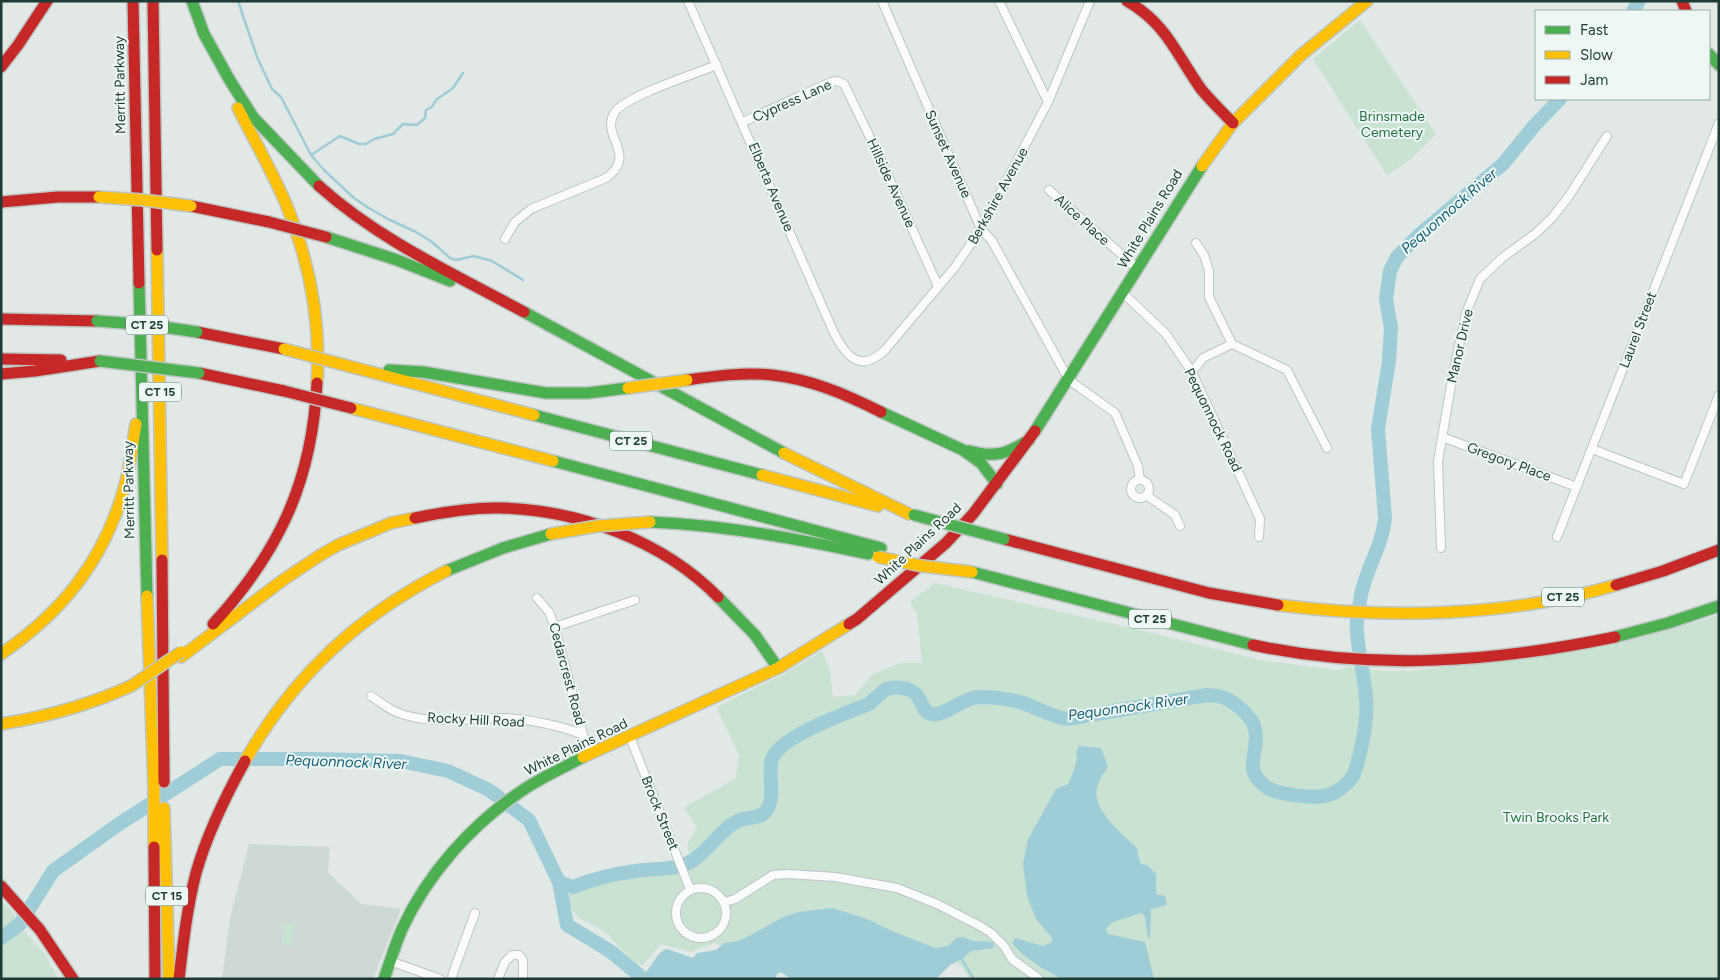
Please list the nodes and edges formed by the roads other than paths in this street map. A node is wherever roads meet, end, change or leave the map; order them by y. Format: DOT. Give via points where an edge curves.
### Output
graph roads {
  1 [pos="47,1"];
  2 [pos="133,1"];
  3 [pos="153,1"];
  4 [pos="192,1"];
  5 [pos="688,1"];
  6 [pos="882,1"];
  7 [pos="999,1"];
  8 [pos="1090,1"];
  9 [pos="1126,1"];
  10 [pos="1367,1"];
  11 [pos="204,34"];
  12 [pos="1710,55"];
  13 [pos="717,65"];
  14 [pos="1719,65"];
  15 [pos="1,67"];
  16 [pos="841,82"];
  17 [pos="1048,102"];
  18 [pos="743,122"];
  19 [pos="1233,123"];
  20 [pos="1719,123"];
  21 [pos="1607,136"];
  22 [pos="1049,190"];
  23 [pos="1,202"];
  24 [pos="981,229"];
  25 [pos="505,239"];
  26 [pos="1196,243"];
  27 [pos="1138,269"];
  28 [pos="938,286"];
  29 [pos="1123,293"];
  30 [pos="1,319"];
  31 [pos="560,331"];
  32 [pos="1232,344"];
  33 [pos="1,359"];
  34 [pos="100,361"];
  35 [pos="865,362"];
  36 [pos="352,367"];
  37 [pos="1192,372"];
  38 [pos="1,374"];
  39 [pos="1069,380"];
  40 [pos="142,386"];
  41 [pos="1719,395"];
  42 [pos="1442,437"];
  43 [pos="1029,440"];
  44 [pos="951,444"];
  45 [pos="1327,448"];
  46 [pos="1592,448"];
  47 [pos="1140,480"];
  48 [pos="997,484"];
  49 [pos="1577,487"];
  50 [pos="1146,495"];
  51 [pos="912,515"];
  52 [pos="1180,526"];
  53 [pos="1557,536"];
  54 [pos="1259,537"];
  55 [pos="1441,548"];
  56 [pos="1719,550"];
  57 [pos="880,552"];
  58 [pos="537,598"];
  59 [pos="634,600"];
  60 [pos="1719,606"];
  61 [pos="556,627"];
  62 [pos="1,654"];
  63 [pos="181,655"];
  64 [pos="778,668"];
  65 [pos="371,696"];
  66 [pos="1,724"];
  67 [pos="583,735"];
  68 [pos="630,737"];
  69 [pos="592,753"];
  70 [pos="1,886"];
  71 [pos="690,889"];
  72 [pos="725,902"];
  73 [pos="475,913"];
  74 [pos="390,961"];
  75 [pos="73,979"];
  76 [pos="155,979"];
  77 [pos="169,979"];
  78 [pos="179,979"];
  79 [pos="384,979"];
  80 [pos="440,979"];
  81 [pos="452,979"];
  82 [pos="498,979"];
  83 [pos="523,979"];
  84 [pos="1039,979"];
  1 -- 15 [label="main road"];
  2 -- 40 [label="main road, Merritt Parkway / CT 15"];
  3 -- 77 [label="main road, CT 15"];
  4 -- 11 [label="main road"];
  5 -- 13 [label="street, Elberta Avenue"];
  6 -- 24 [label="street, Sunset Avenue"];
  7 -- 17 [label="street"];
  8 -- 17 [label="street, Berkshire Avenue"];
  9 -- 19 [label="main road" via="1144,11 1162,28 1202,89"];
  10 -- 19 [label="main road, White Plains Road" via="1301,55"];
  11 -- 31 [label="main road" via="253,117 313,182 340,205 398,243"];
  11 -- 63 [label="main road" via="291,216 313,294 318,381 315,419 308,449 296,496 284,524 241,592"];
  12 -- 14 [label="main road"];
  13 -- 18 [label="street, Elberta Avenue"];
  13 -- 25 [label="street" via="621,106 611,121 620,155 614,173 531,208 515,222"];
  16 -- 18 [label="street, Cypress Lane" via="831,82"];
  16 -- 28 [label="street, Hillside Avenue" via="847,88"];
  17 -- 24 [label="street, Berkshire Avenue"];
  18 -- 35 [label="street, Elberta Avenue" via="838,342 850,356"];
  19 -- 27 [label="main road, White Plains Road" via="1192,179"];
  20 -- 46 [label="street, Laurel Street"];
  21 -- 42 [label="street, Manor Drive" via="1552,218 1480,279 1466,312"];
  22 -- 27 [label="street, Alice Place"];
  23 -- 31 [label="main road, bridge" via="58,197 143,200 192,206 269,222 421,269"];
  24 -- 28 [label="street, Berkshire Avenue"];
  24 -- 39 [label="street, Sunset Avenue" via="992,241"];
  26 -- 32 [label="street" via="1209,271 1209,297"];
  27 -- 29 [label="main road, White Plains Road"];
  28 -- 35 [label="street, Berkshire Avenue" via="885,350"];
  29 -- 37 [label="street, Pequonnock Road" via="1166,334"];
  29 -- 39 [label="main road, White Plains Road"];
  30 -- 36 [label="main road, CT 25, bridge" via="150,325 284,349"];
  31 -- 51 [label="main road" via="774,448"];
  32 -- 37 [label="street" via="1203,358"];
  32 -- 45 [label="street" via="1287,370"];
  33 -- 34 [label="main road, CT 25"];
  34 -- 38 [label="main road"];
  34 -- 57 [label="main road, CT 25, bridge" via="199,373 284,391"];
  36 -- 44 [label="main road, bridge" via="422,372 546,393 588,393 742,374 769,374 836,392"];
  36 -- 51 [label="main road, CT 25"];
  37 -- 54 [label="street, Pequonnock Road" via="1260,519"];
  39 -- 43 [label="main road, White Plains Road"];
  39 -- 47 [label="street" via="1115,413 1138,466"];
  40 -- 62 [label="main road" via="123,492 87,573 47,620"];
  40 -- 76 [label="main road, Merritt Parkway / CT 15" via="154,790"];
  41 -- 46 [label="street" via="1684,484"];
  42 -- 49 [label="street, Gregory Place"];
  42 -- 55 [label="street, Manor Drive" via="1438,461"];
  43 -- 44 [label="main road" via="1006,454 992,456"];
  43 -- 48 [label="main road, White Plains Road"];
  44 -- 48 [label="main road" via="977,460"];
  46 -- 49 [label="street, Laurel Street"];
  47 -- 50 [label="street" via="1148,485"];
  47 -- 50 [label="street" via="1131,485 1131,492 1136,497"];
  48 -- 64 [label="main road, White Plains Road" via="946,543 892,590 857,619"];
  49 -- 53 [label="street, Laurel Street"];
  50 -- 52 [label="street" via="1175,515"];
  51 -- 56 [label="main road, CT 25, bridge" via="1220,595 1331,612 1470,611 1554,599 1636,579"];
  57 -- 60 [label="main road, CT 25, bridge" via="972,572 1230,640 1330,657 1402,662 1475,660 1562,649 1643,631"];
  57 -- 78 [label="main road, bridge" via="692,524 650,522 598,526 551,534 469,560 390,600 314,664 277,710 236,775 196,875"];
  58 -- 61 [label="street, Cedarcrest Road"];
  59 -- 61 [label="street"];
  61 -- 67 [label="street, Cedarcrest Road"];
  63 -- 64 [label="main road" via="308,562 346,541 384,526 429,514 501,508 545,512 592,522 665,554 722,598 768,651"];
  63 -- 66 [label="main road, bridge" via="112,695 72,710"];
  64 -- 68 [label="main road, White Plains Road"];
  65 -- 67 [label="street, Rocky Hill Road" via="394,711 411,716 437,720 520,720 571,729"];
  67 -- 69 [label="street, Cedarcrest Road"];
  68 -- 69 [label="main road, White Plains Road"];
  68 -- 71 [label="street, Brock Street"];
  69 -- 74 [label="main road, White Plains Road" via="522,790 463,840 431,877 402,929"];
  70 -- 75 [label="main road" via="37,926"];
  71 -- 72 [label="street" via="709,888"];
  71 -- 72 [label="street" via="677,905 677,922 682,930 697,938 706,938 721,929 727,912"];
  72 -- 84 [label="street" via="773,875 835,877 897,888 937,904 991,933 1012,959"];
  73 -- 81 [label="street"];
  74 -- 79 [label="main road, White Plains Road"];
  74 -- 80 [label="street"];
  82 -- 83 [label="street" via="505,962 512,955 520,955"];
}
